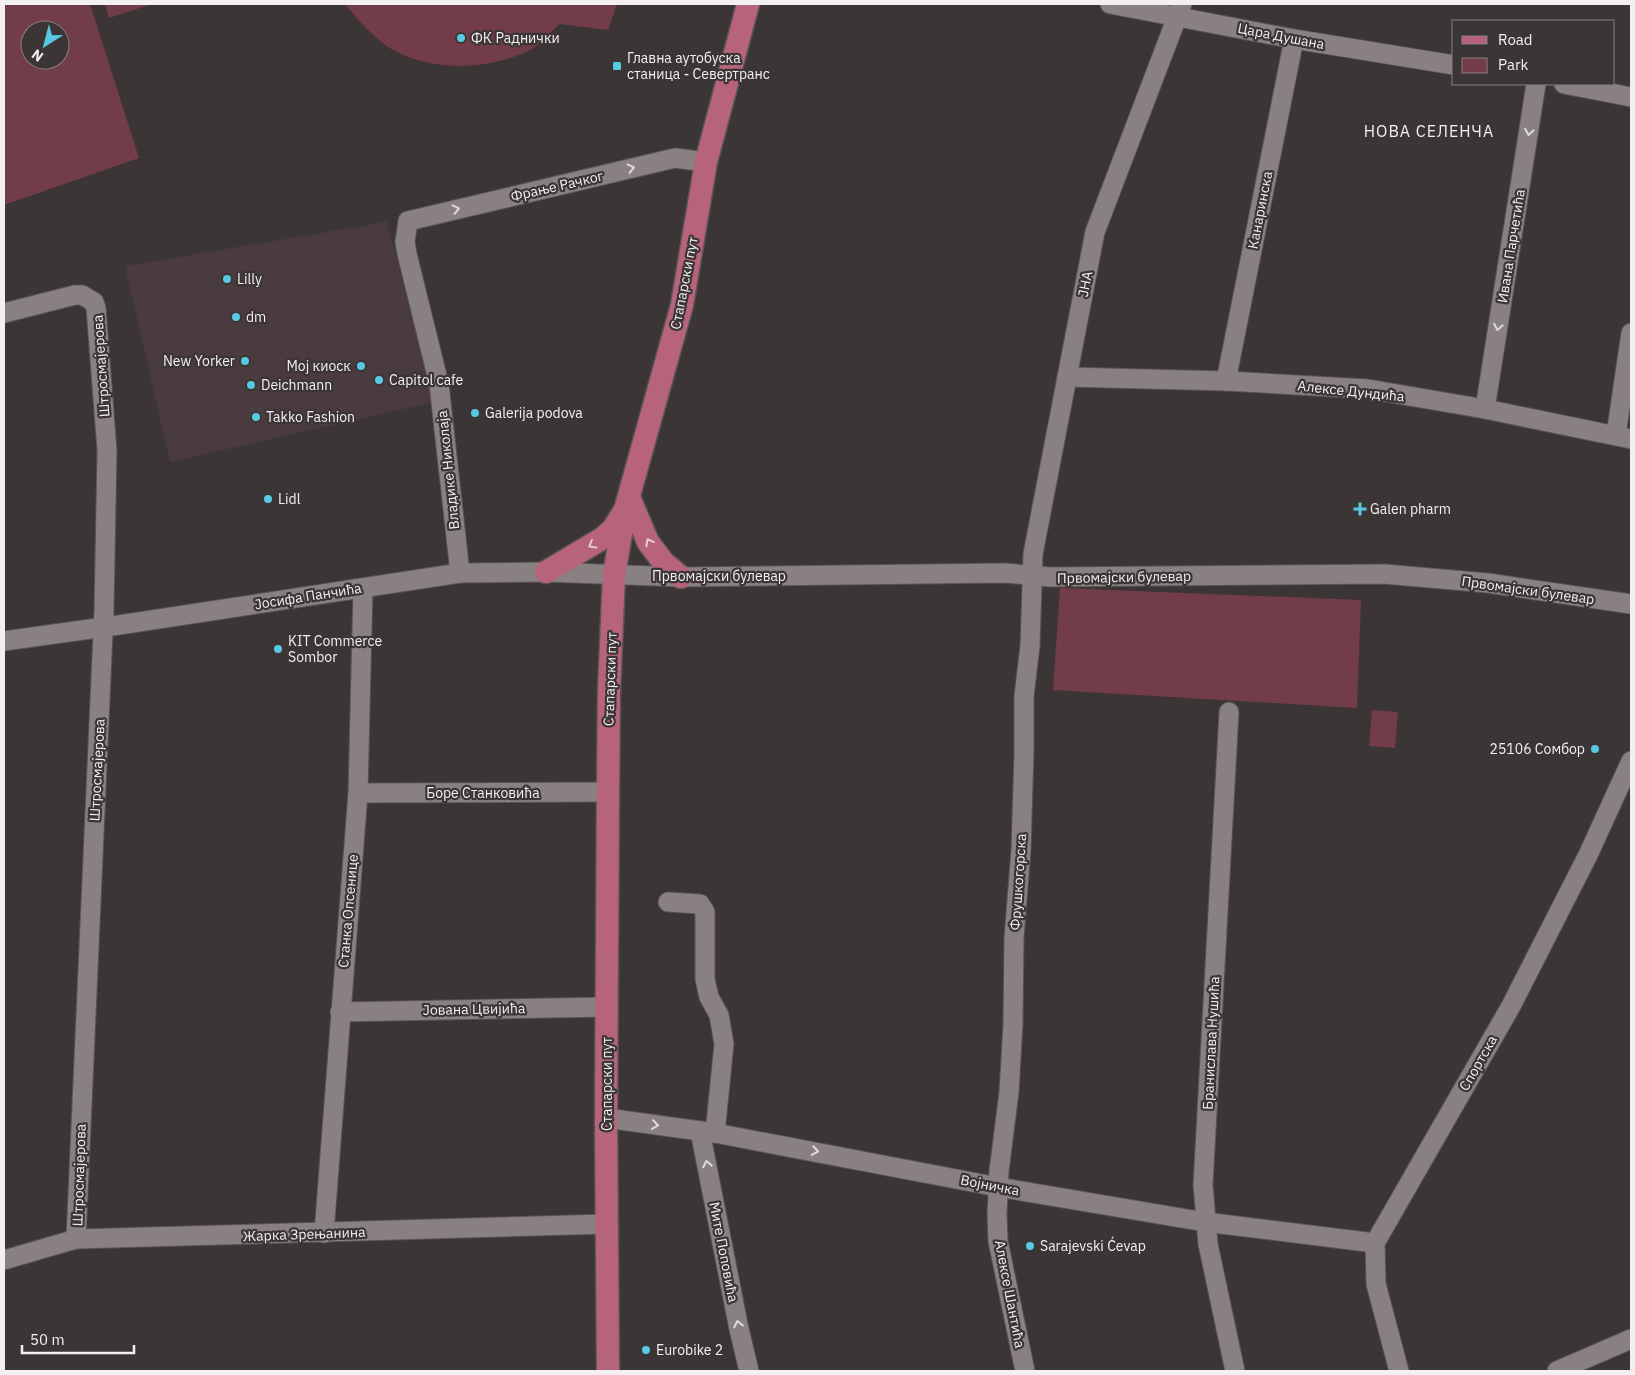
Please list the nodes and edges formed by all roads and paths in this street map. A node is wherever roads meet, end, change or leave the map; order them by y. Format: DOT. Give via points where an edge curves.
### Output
graph roads {
  1 [pos="748,4"];
  2 [pos="1110,4"];
  3 [pos="1180,10"];
  4 [pos="1294,39"];
  5 [pos="1452,65"];
  6 [pos="1536,85"];
  7 [pos="1569,85"];
  8 [pos="1631,97"];
  9 [pos="706,162"];
  10 [pos="408,221"];
  11 [pos="4,313"];
  12 [pos="1631,333"];
  13 [pos="1068,377"];
  14 [pos="1226,381"];
  15 [pos="1485,409"];
  16 [pos="1624,437"];
  17 [pos="627,504"];
  18 [pos="546,572"];
  19 [pos="460,573"];
  20 [pos="614,575"];
  21 [pos="1032,576"];
  22 [pos="681,577"];
  23 [pos="363,588"];
  24 [pos="1631,604"];
  25 [pos="104,627"];
  26 [pos="4,641"];
  27 [pos="1229,712"];
  28 [pos="1631,761"];
  29 [pos="608,792"];
  30 [pos="358,794"];
  31 [pos="668,902"];
  32 [pos="607,1007"];
  33 [pos="340,1012"];
  34 [pos="606,1118"];
  35 [pos="708,1132"];
  36 [pos="998,1187"];
  37 [pos="1205,1222"];
  38 [pos="608,1224"];
  39 [pos="324,1234"];
  40 [pos="76,1239"];
  41 [pos="1375,1243"];
  42 [pos="4,1260"];
  43 [pos="1631,1339"];
  44 [pos="608,1371"];
  45 [pos="750,1371"];
  46 [pos="1025,1371"];
  47 [pos="1235,1371"];
  48 [pos="1399,1371"];
  49 [pos="1557,1371"];
  1 -- 9 [label="main road, Стапарски пут"];
  2 -- 3 [label="street, Цара Душана"];
  3 -- 4 [label="street, Цара Душана"];
  3 -- 13 [label="street, ЈНА" via="1095,232"];
  4 -- 5 [label="street, Цара Душана"];
  4 -- 14 [label="street, Канаринска"];
  6 -- 15 [label="street, Ивана Парчетића, one-way"];
  7 -- 8 [label="street"];
  10 -- 9 [label="street, Фрање Рачког, one-way" via="675,158"];
  9 -- 17 [label="main road, Стапарски пут" via="682,305"];
  10 -- 19 [label="street, Владике Николаја" via="407,254 439,384"];
  11 -- 25 [label="street, Штросмајерова" via="82,295 94,302 96,308 108,451"];
  12 -- 16 [label="street"];
  13 -- 14 [label="street, Алексе Дундића"];
  13 -- 21 [label="street, ЈНА" via="1033,554"];
  14 -- 15 [label="street, Алексе Дундића" via="1368,389"];
  15 -- 16 [label="street, Алексе Дундића"];
  17 -- 18 [label="main road, one-way" via="613,529 603,538"];
  17 -- 20 [label="main road, Стапарски пут"];
  22 -- 17 [label="main road, one-way" via="664,563 648,542"];
  18 -- 19 [label="street, Јосифа Панчића"];
  18 -- 20 [label="street, Јосифа Панчића"];
  19 -- 23 [label="street, Јосифа Панчића"];
  20 -- 22 [label="street, Првомајски булевар"];
  20 -- 29 [label="main road, Стапарски пут"];
  21 -- 22 [label="street, Првомајски булевар" via="1005,573"];
  21 -- 24 [label="street, Првомајски булевар" via="1384,574 1488,583"];
  21 -- 36 [label="street, Фрушкогорска" via="1014,938 1014,1024"];
  23 -- 25 [label="street, Јосифа Панчића"];
  23 -- 30 [label="street, Станка Опсенице"];
  25 -- 26 [label="street, Јосифа Панчића"];
  25 -- 40 [label="street, Штросмајерова"];
  27 -- 37 [label="street, Бранислава Нушића" via="1203,1185"];
  28 -- 41 [label="street, Спортска" via="1562,910 1512,1006"];
  29 -- 30 [label="street, Боре Станковића"];
  29 -- 32 [label="main road, Стапарски пут"];
  30 -- 33 [label="street, Станка Опсенице"];
  31 -- 35 [label="street, Мите Поповића" via="700,904 705,912 705,979 708,997 719,1015 724,1044"];
  32 -- 33 [label="street, Јована Цвијића"];
  32 -- 34 [label="main road, Стапарски пут"];
  33 -- 39 [label="street, Станка Опсенице"];
  34 -- 35 [label="street, Војничка, one-way"];
  34 -- 38 [label="main road, Стапарски пут"];
  35 -- 36 [label="street, Војничка, one-way"];
  45 -- 35 [label="street, Мите Поповића, one-way" via="739,1329"];
  36 -- 37 [label="street, Војничка"];
  36 -- 46 [label="street, Алексе Шантића" via="998,1241"];
  37 -- 41 [label="street, Војничка"];
  37 -- 47 [label="street, Бранислава Нушића"];
  38 -- 39 [label="street, Жарка Зрењанина"];
  38 -- 44 [label="main road, Стапарски пут"];
  39 -- 40 [label="street, Жарка Зрењанина"];
  40 -- 42 [label="street, Жарка Зрењанина"];
  41 -- 48 [label="street" via="1376,1284"];
  43 -- 49 [label="street"];
}
